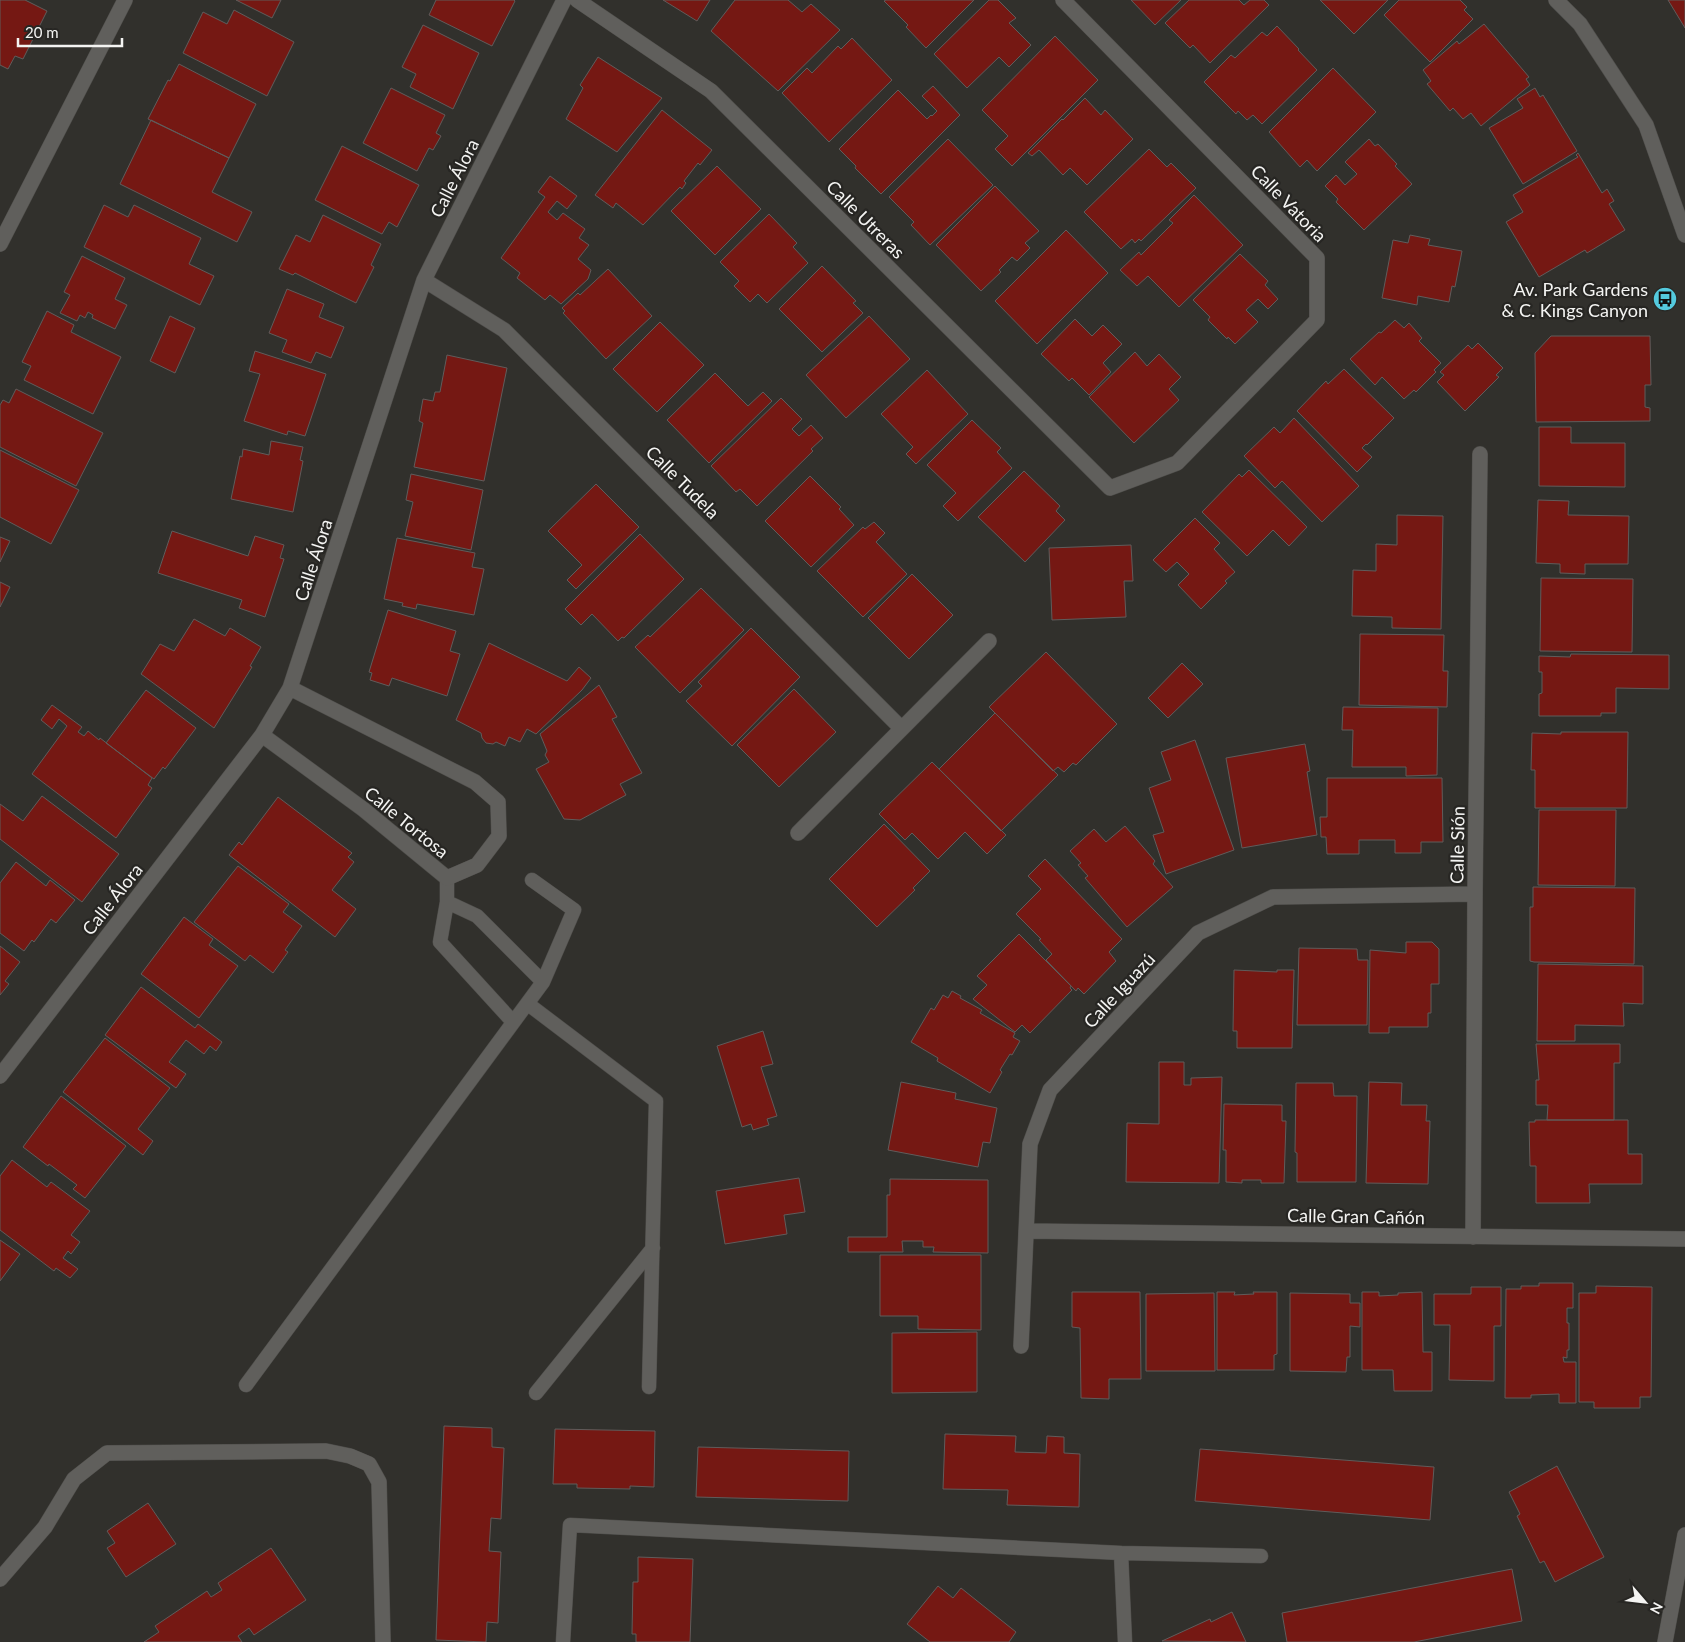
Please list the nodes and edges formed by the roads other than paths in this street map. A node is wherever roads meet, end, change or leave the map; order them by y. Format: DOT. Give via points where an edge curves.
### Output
graph roads {
  1 [pos="125,0"];
  2 [pos="564,0"];
  3 [pos="577,0"];
  4 [pos="1063,0"];
  5 [pos="1556,0"];
  6 [pos="1685,235"];
  7 [pos="0,244"];
  8 [pos="424,280"];
  9 [pos="1480,454"];
  10 [pos="1110,488"];
  11 [pos="989,641"];
  12 [pos="290,688"];
  13 [pos="901,728"];
  14 [pos="262,735"];
  15 [pos="798,833"];
  16 [pos="447,878"];
  17 [pos="532,880"];
  18 [pos="1475,894"];
  19 [pos="446,902"];
  20 [pos="543,982"];
  21 [pos="528,1004"];
  22 [pos="513,1022"];
  23 [pos="0,1076"];
  24 [pos="1026,1231"];
  25 [pos="1473,1236"];
  26 [pos="1685,1239"];
  27 [pos="653,1248"];
  28 [pos="1021,1346"];
  29 [pos="246,1385"];
  30 [pos="649,1387"];
  31 [pos="536,1393"];
  32 [pos="1685,1535"];
  33 [pos="1121,1553"];
  34 [pos="1261,1556"];
  35 [pos="0,1579"];
  36 [pos="384,1642"];
  37 [pos="564,1642"];
  38 [pos="1125,1642"];
  39 [pos="1665,1642"];
  1 -- 7 [label="street"];
  2 -- 8 [label="street, Calle Álora"];
  3 -- 10 [label="street, Calle Utreras" via="711,91"];
  4 -- 10 [label="street, Calle Vatoria" via="1316,258 1317,320 1177,463"];
  5 -- 6 [label="street" via="1580,24 1646,125"];
  8 -- 12 [label="street, Calle Álora"];
  8 -- 13 [label="street, Calle Tudela" via="504,330"];
  9 -- 18 [label="street, Calle Sión"];
  11 -- 13 [label="street"];
  12 -- 14 [label="street, Calle Álora"];
  12 -- 16 [label="street, Calle Tortosa" via="475,782 498,802 499,836 477,865"];
  13 -- 15 [label="street"];
  14 -- 16 [label="street, Calle Tortosa" via="363,809"];
  14 -- 23 [label="street, Calle Álora"];
  16 -- 19 [label="lane"];
  17 -- 20 [label="lane" via="574,910"];
  18 -- 24 [label="street, Calle Iguazú" via="1273,897 1198,933 1050,1090 1030,1144"];
  18 -- 25 [label="street, Calle Sión"];
  19 -- 20 [label="lane" via="477,916"];
  19 -- 22 [label="lane" via="440,942"];
  20 -- 21 [label="lane"];
  21 -- 22 [label="lane"];
  21 -- 27 [label="lane" via="656,1101"];
  22 -- 29 [label="lane"];
  24 -- 25 [label="street, Calle Gran Cañón"];
  24 -- 28 [label="street, Calle Iguazú"];
  25 -- 26 [label="street, Calle Gran Cañón"];
  27 -- 30 [label="lane"];
  27 -- 31 [label="lane"];
  32 -- 39 [label="street"];
  33 -- 34 [label="lane"];
  33 -- 37 [label="lane" via="570,1525"];
  33 -- 38 [label="lane"];
  35 -- 36 [label="street" via="45,1526 74,1479 107,1453 326,1451 369,1464 380,1482"];
}
